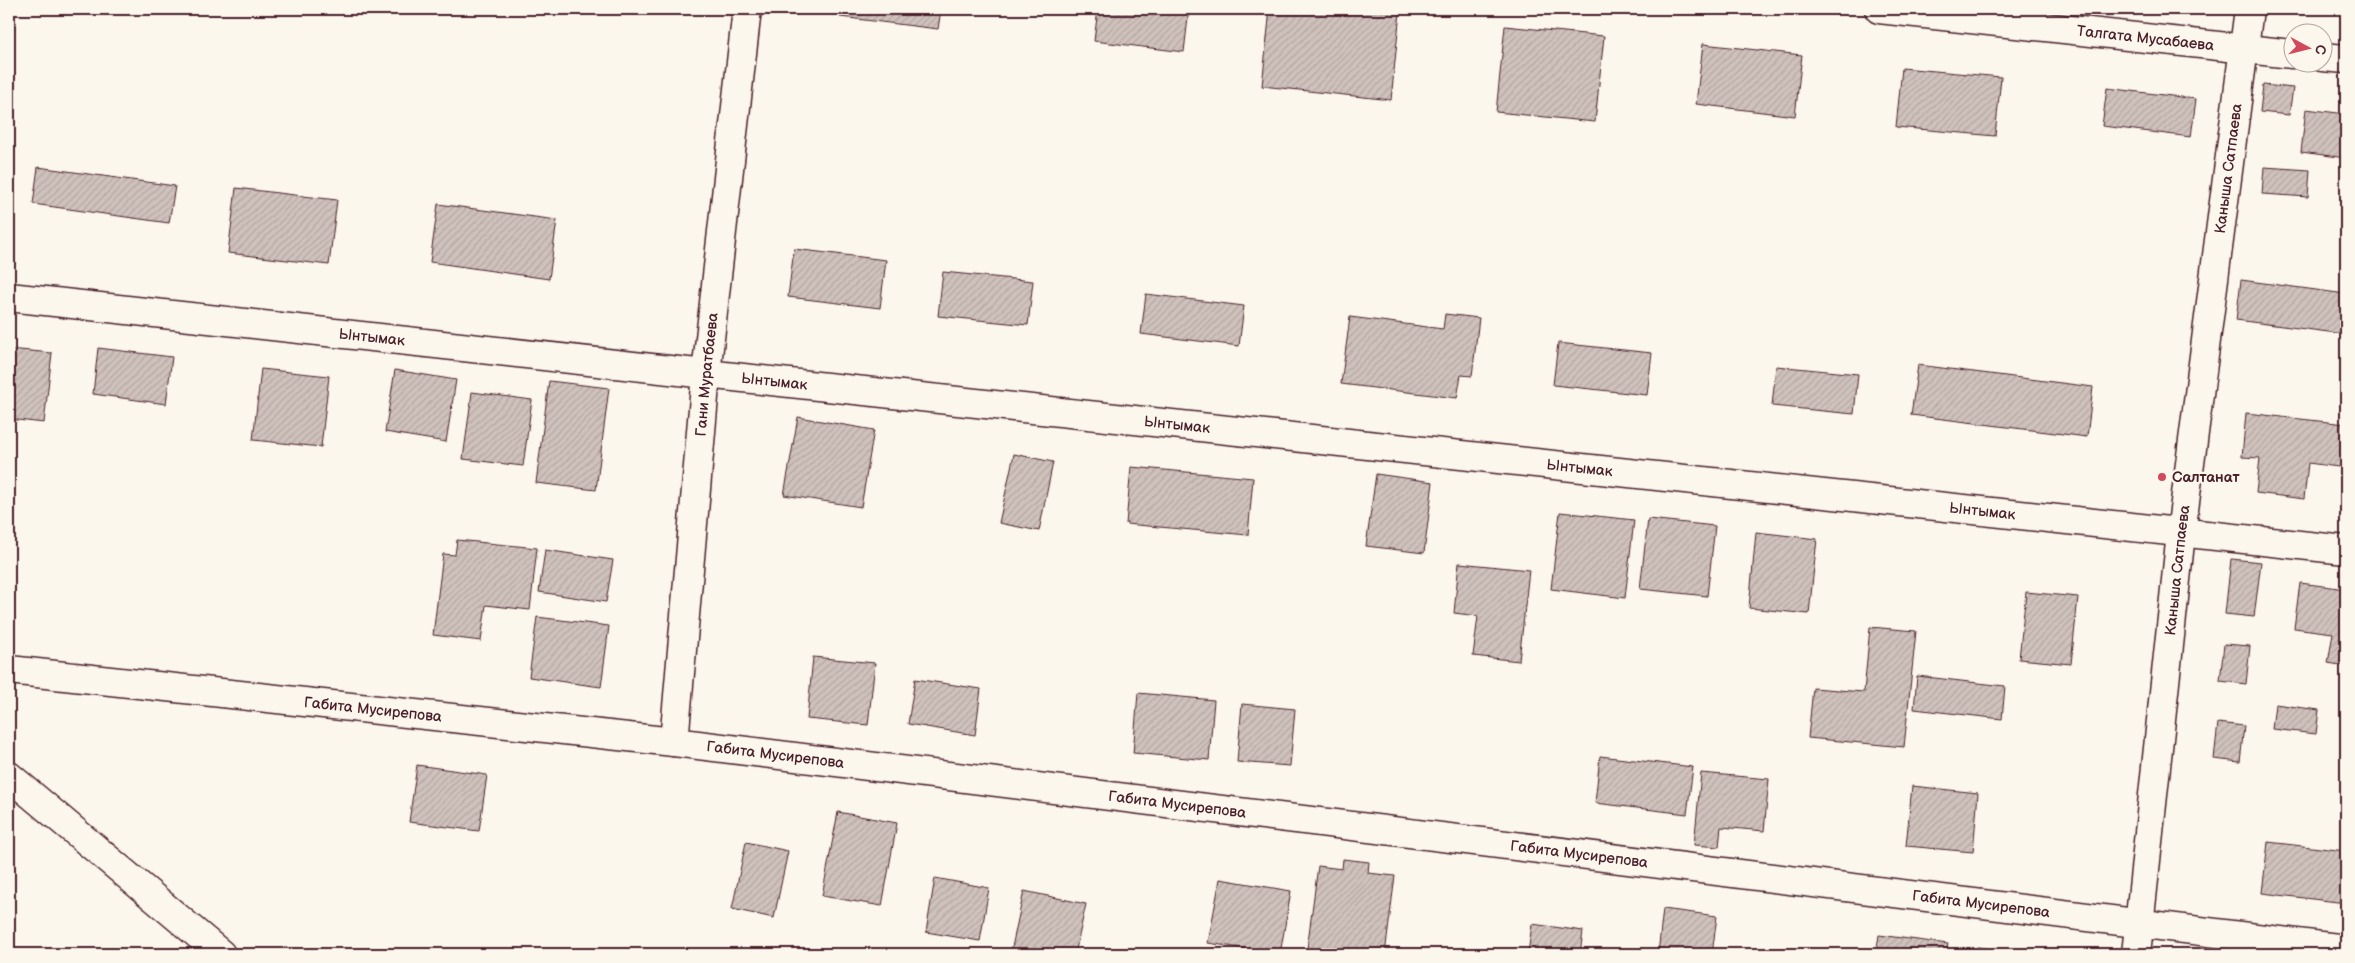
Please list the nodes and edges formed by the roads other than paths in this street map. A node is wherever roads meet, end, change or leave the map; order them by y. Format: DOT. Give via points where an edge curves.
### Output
graph roads {
  1 [pos="747,9"];
  2 [pos="1879,9"];
  3 [pos="2249,9"];
  4 [pos="2245,48"];
  5 [pos="2282,53"];
  6 [pos="2332,58"];
  7 [pos="2346,59"];
  8 [pos="9,296"];
  9 [pos="706,374"];
  10 [pos="2181,533"];
  11 [pos="2346,550"];
  12 [pos="9,670"];
  13 [pos="674,742"];
  14 [pos="9,776"];
  15 [pos="2140,922"];
  16 [pos="2346,949"];
  17 [pos="221,954"];
  18 [pos="2136,954"];
  1 -- 9 [label="street, Гани Муратбаева"];
  2 -- 4 [label="street, Талгата Мусабаева"];
  3 -- 4 [label="street, Каныша Сатпаева"];
  4 -- 5 [label="street, Талгата Мусабаева"];
  4 -- 10 [label="street, Каныша Сатпаева"];
  6 -- 7 [label="street"];
  8 -- 9 [label="street, Ынтымак"];
  9 -- 10 [label="street, Ынтымак"];
  9 -- 13 [label="street, Гани Муратбаева"];
  10 -- 11 [label="street, Ынтымак"];
  10 -- 15 [label="street, Каныша Сатпаева"];
  12 -- 13 [label="street, Габита Мусирепова"];
  13 -- 15 [label="street, Габита Мусирепова"];
  14 -- 17 [label="street"];
  15 -- 16 [label="street, Габита Мусирепова"];
  15 -- 18 [label="street, Каныша Сатпаева"];
}
